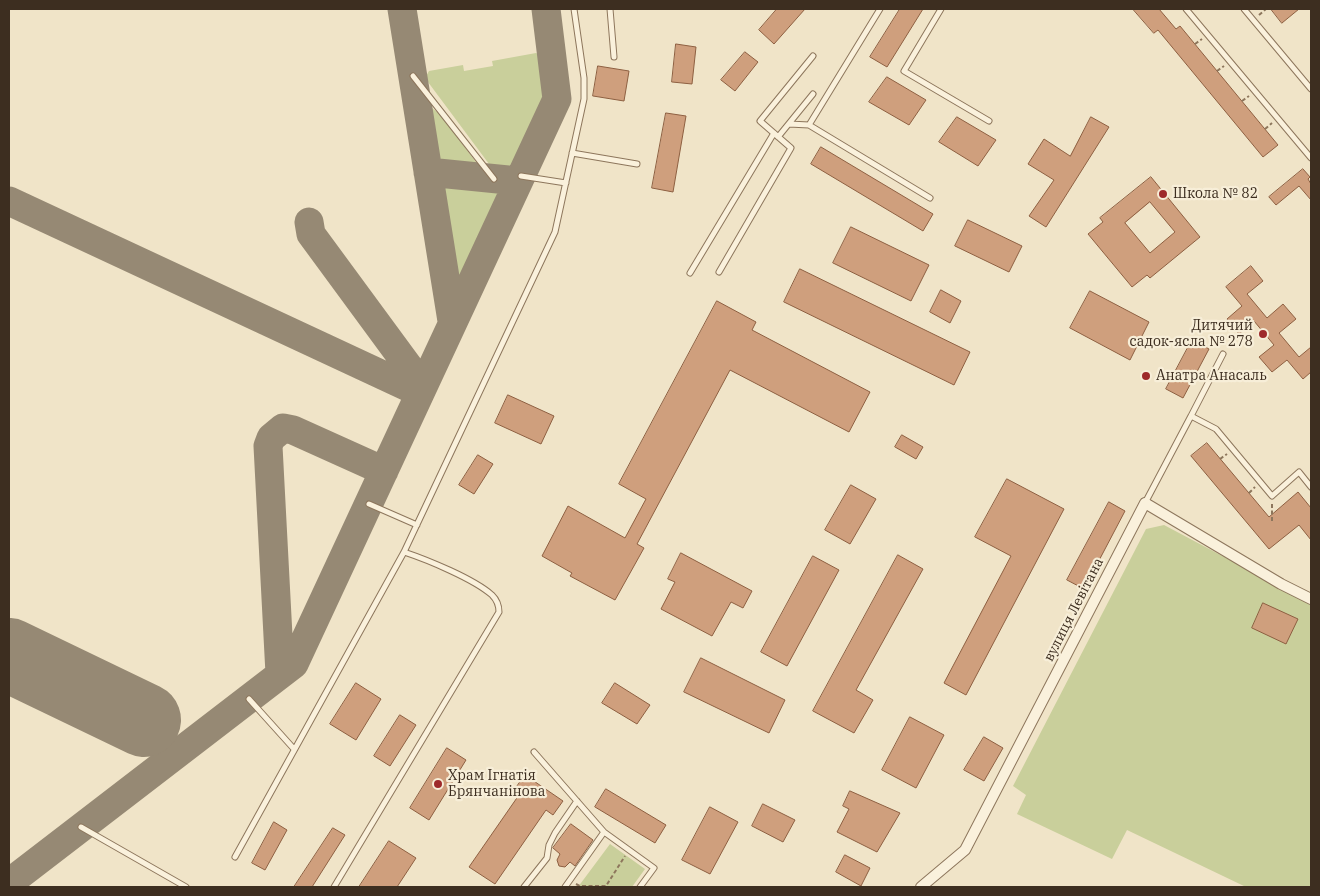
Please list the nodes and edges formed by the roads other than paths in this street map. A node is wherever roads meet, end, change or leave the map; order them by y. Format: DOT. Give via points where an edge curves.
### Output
graph roads {
  1 [pos="574,9"];
  2 [pos="610,9"];
  3 [pos="880,9"];
  4 [pos="941,9"];
  5 [pos="1186,9"];
  6 [pos="1244,9"];
  7 [pos="813,56"];
  8 [pos="614,57"];
  9 [pos="413,76"];
  10 [pos="1311,89"];
  11 [pos="813,94"];
  12 [pos="989,121"];
  13 [pos="789,124"];
  14 [pos="809,125"];
  15 [pos="776,135"];
  16 [pos="572,153"];
  17 [pos="1311,158"];
  18 [pos="637,164"];
  19 [pos="520,176"];
  20 [pos="494,179"];
  21 [pos="566,184"];
  22 [pos="930,198"];
  23 [pos="690,272"];
  24 [pos="719,272"];
  25 [pos="1223,354"];
  26 [pos="1191,416"];
  27 [pos="1311,487"];
  28 [pos="1144,503"];
  29 [pos="368,504"];
  30 [pos="417,525"];
  31 [pos="404,552"];
  32 [pos="1311,599"];
  33 [pos="249,698"];
  34 [pos="294,749"];
  35 [pos="534,752"];
  36 [pos="577,801"];
  37 [pos="81,827"];
  38 [pos="604,832"];
  39 [pos="235,857"];
  40 [pos="186,887"];
  41 [pos="334,887"];
  42 [pos="524,887"];
  43 [pos="565,887"];
  44 [pos="640,887"];
  45 [pos="921,887"];
  1 -- 16 [label="lane" via="584,99"];
  2 -- 8 [label="lane"];
  3 -- 14 [label="lane"];
  4 -- 12 [label="lane" via="904,71"];
  5 -- 17 [label="lane"];
  6 -- 10 [label="lane"];
  7 -- 15 [label="lane" via="760,121"];
  9 -- 20 [label="lane"];
  11 -- 13 [label="lane"];
  13 -- 14 [label="lane"];
  13 -- 15 [label="lane"];
  14 -- 22 [label="lane"];
  15 -- 23 [label="lane"];
  15 -- 24 [label="lane" via="791,148"];
  16 -- 18 [label="lane"];
  16 -- 21 [label="lane"];
  19 -- 21 [label="lane"];
  21 -- 30 [label="lane" via="555,232"];
  25 -- 26 [label="lane"];
  26 -- 27 [label="lane" via="1216,429 1272,496 1299,472"];
  26 -- 28 [label="lane"];
  28 -- 32 [label="street"];
  28 -- 45 [label="street, вулиця Левітана" via="965,850"];
  29 -- 30 [label="lane"];
  30 -- 31 [label="lane"];
  31 -- 34 [label="lane"];
  31 -- 41 [label="lane" via="424,558 481,588 499,604 499,612"];
  33 -- 34 [label="lane"];
  34 -- 39 [label="lane"];
  35 -- 36 [label="lane"];
  36 -- 38 [label="lane"];
  36 -- 42 [label="lane" via="555,833 547,858"];
  37 -- 40 [label="lane"];
  38 -- 43 [label="lane"];
  38 -- 44 [label="lane" via="654,868"];
}
